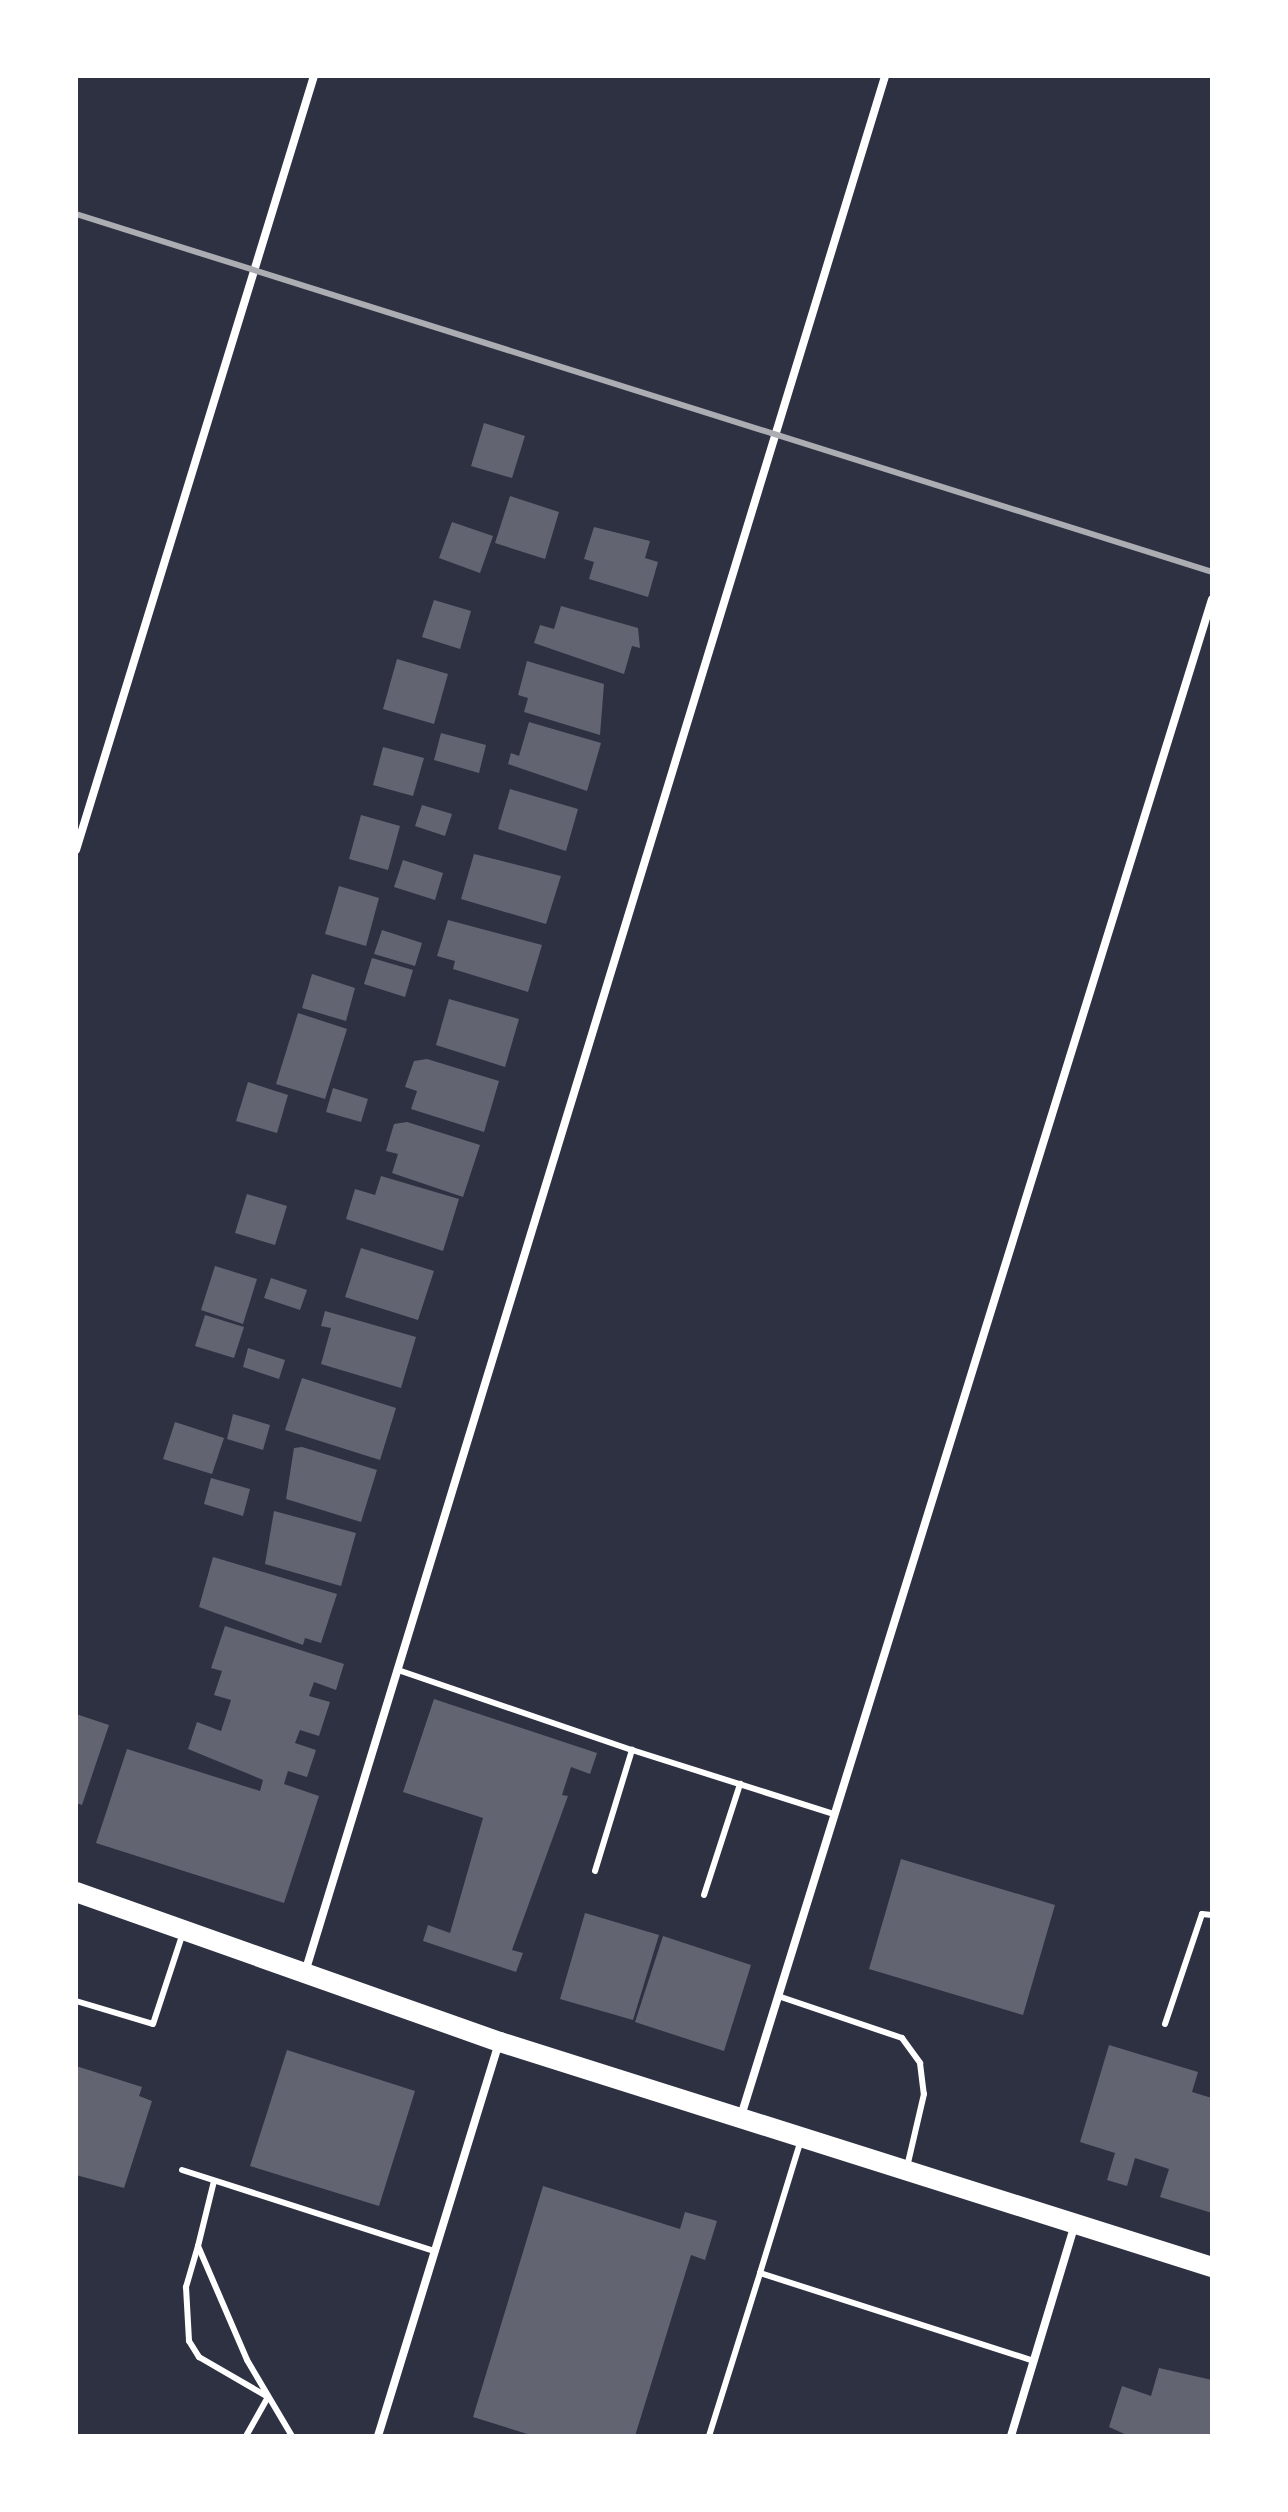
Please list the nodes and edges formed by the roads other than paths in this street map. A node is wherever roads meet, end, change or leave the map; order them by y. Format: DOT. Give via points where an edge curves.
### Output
graph roads {
  1 [pos="314,76"];
  2 [pos="885,76"];
  3 [pos="1212,599"];
  4 [pos="76,850"];
  5 [pos="398,1670"];
  6 [pos="632,1750"];
  7 [pos="740,1784"];
  8 [pos="834,1814"];
  9 [pos="595,1871"];
  10 [pos="76,1892"];
  11 [pos="704,1895"];
  12 [pos="1212,1915"];
  13 [pos="185,1929"];
  14 [pos="306,1969"];
  15 [pos="778,1996"];
  16 [pos="76,2001"];
  17 [pos="1165,2024"];
  18 [pos="500,2042"];
  19 [pos="741,2116"];
  20 [pos="803,2135"];
  21 [pos="906,2169"];
  22 [pos="182,2170"];
  23 [pos="214,2181"];
  24 [pos="1075,2223"];
  25 [pos="198,2246"];
  26 [pos="435,2251"];
  27 [pos="1212,2267"];
  28 [pos="760,2273"];
  29 [pos="1034,2361"];
  30 [pos="268,2397"];
  31 [pos="246,2436"];
  32 [pos="292,2436"];
  33 [pos="378,2436"];
  34 [pos="709,2436"];
  35 [pos="1011,2436"];
  1 -- 4 [label="street"];
  2 -- 5 [label="street"];
  3 -- 8 [label="street"];
  5 -- 6 [label="lane"];
  5 -- 14 [label="street"];
  6 -- 7 [label="lane"];
  6 -- 9 [label="lane"];
  7 -- 8 [label="lane"];
  7 -- 11 [label="lane"];
  8 -- 15 [label="street"];
  10 -- 13 [label="main road"];
  12 -- 17 [label="lane" via="1202,1914"];
  13 -- 14 [label="main road"];
  13 -- 16 [label="lane" via="153,2024"];
  14 -- 18 [label="main road"];
  15 -- 19 [label="street"];
  15 -- 21 [label="lane" via="902,2038 920,2063 924,2094"];
  18 -- 19 [label="main road"];
  18 -- 26 [label="street"];
  19 -- 20 [label="main road"];
  20 -- 21 [label="main road"];
  20 -- 28 [label="lane"];
  21 -- 24 [label="main road"];
  22 -- 23 [label="lane"];
  23 -- 25 [label="lane"];
  23 -- 26 [label="lane"];
  24 -- 27 [label="main road"];
  24 -- 29 [label="street"];
  25 -- 30 [label="lane"];
  25 -- 30 [label="lane" via="186,2287 189,2341 199,2357"];
  26 -- 33 [label="street"];
  28 -- 29 [label="lane"];
  28 -- 34 [label="lane"];
  29 -- 35 [label="street"];
  30 -- 31 [label="lane"];
  30 -- 32 [label="lane"];
}
